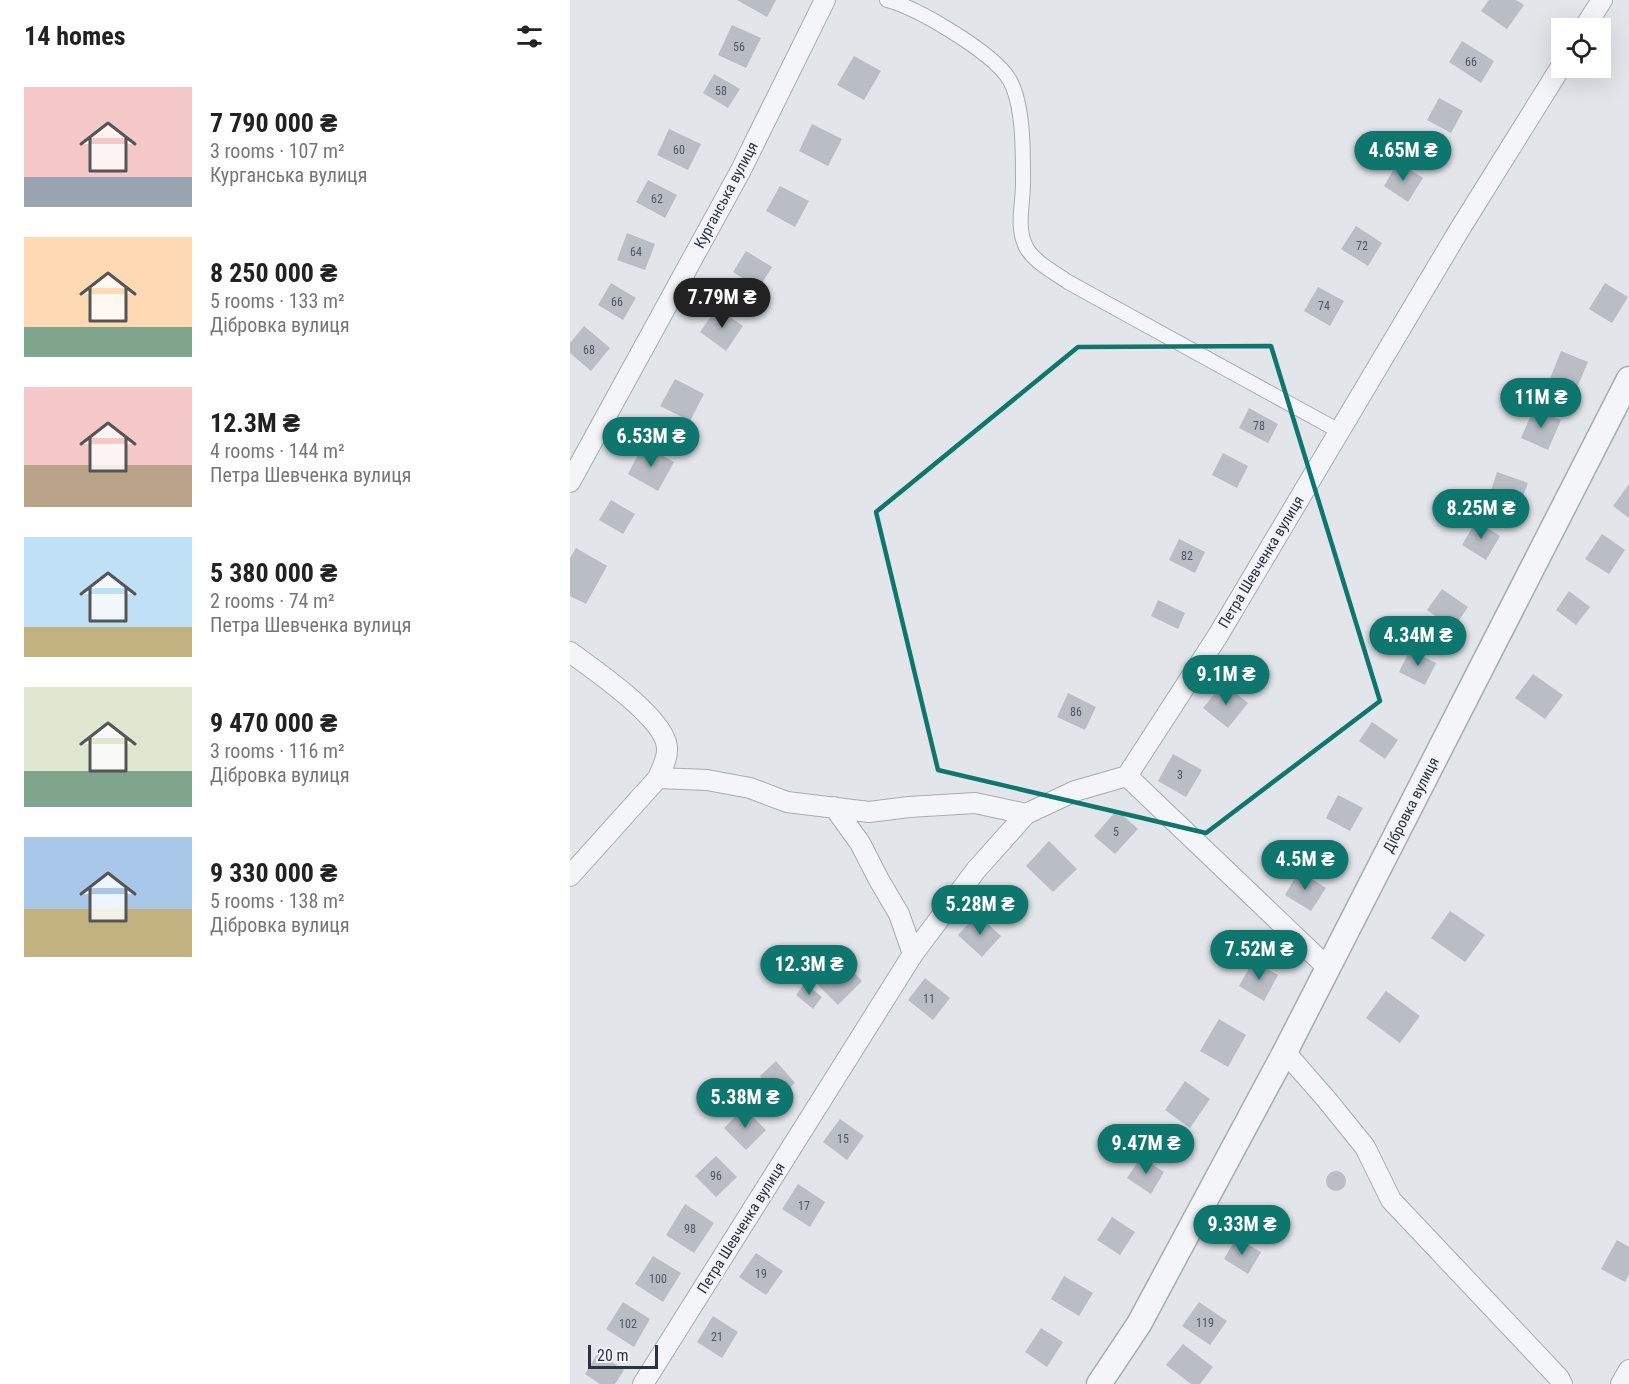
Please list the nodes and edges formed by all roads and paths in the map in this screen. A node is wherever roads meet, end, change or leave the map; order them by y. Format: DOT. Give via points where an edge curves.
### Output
graph roads {
  1 [pos="825,0"];
  2 [pos="886,0"];
  3 [pos="1602,0"];
  4 [pos="1590,18"];
  5 [pos="1554,78"];
  6 [pos="1629,380"];
  7 [pos="1340,431"];
  8 [pos="570,482"];
  9 [pos="570,652"];
  10 [pos="1126,776"];
  11 [pos="658,778"];
  12 [pos="834,807"];
  13 [pos="1026,814"];
  14 [pos="570,876"];
  15 [pos="913,954"];
  16 [pos="1328,968"];
  17 [pos="1286,1052"];
  18 [pos="1629,1370"];
  19 [pos="642,1384"];
  20 [pos="1099,1384"];
  21 [pos="1562,1384"];
  22 [pos="1621,1384"];
  1 -- 8 [label="street, Курганська вулиця" via="741,170"];
  2 -- 7 [label="street" via="912,9 965,40 1008,79 1017,99 1021,133 1020,226 1030,253 1068,282"];
  3 -- 4 [label="street"];
  5 -- 7 [label="street, Петра Шевченка вулиця"];
  6 -- 16 [label="street, Дібровка вулиця"];
  7 -- 10 [label="street, Петра Шевченка вулиця" via="1217,637"];
  9 -- 11 [label="street" via="630,699 660,730 667,747"];
  10 -- 13 [label="street, Петра Шевченка вулиця" via="1076,791"];
  10 -- 16 [label="street"];
  11 -- 12 [label="street" via="707,780 750,788 787,802"];
  11 -- 14 [label="street"];
  12 -- 13 [label="street" via="868,812 975,803"];
  12 -- 15 [label="street" via="860,843 899,914"];
  13 -- 15 [label="street, Петра Шевченка вулиця" via="976,870"];
  15 -- 19 [label="street, Петра Шевченка вулиця"];
  16 -- 17 [label="street, Дібровка вулиця"];
  17 -- 20 [label="street, Дібровка вулиця" via="1139,1324"];
  17 -- 21 [label="street" via="1365,1147 1391,1200"];
  18 -- 22 [label="street"];
}
